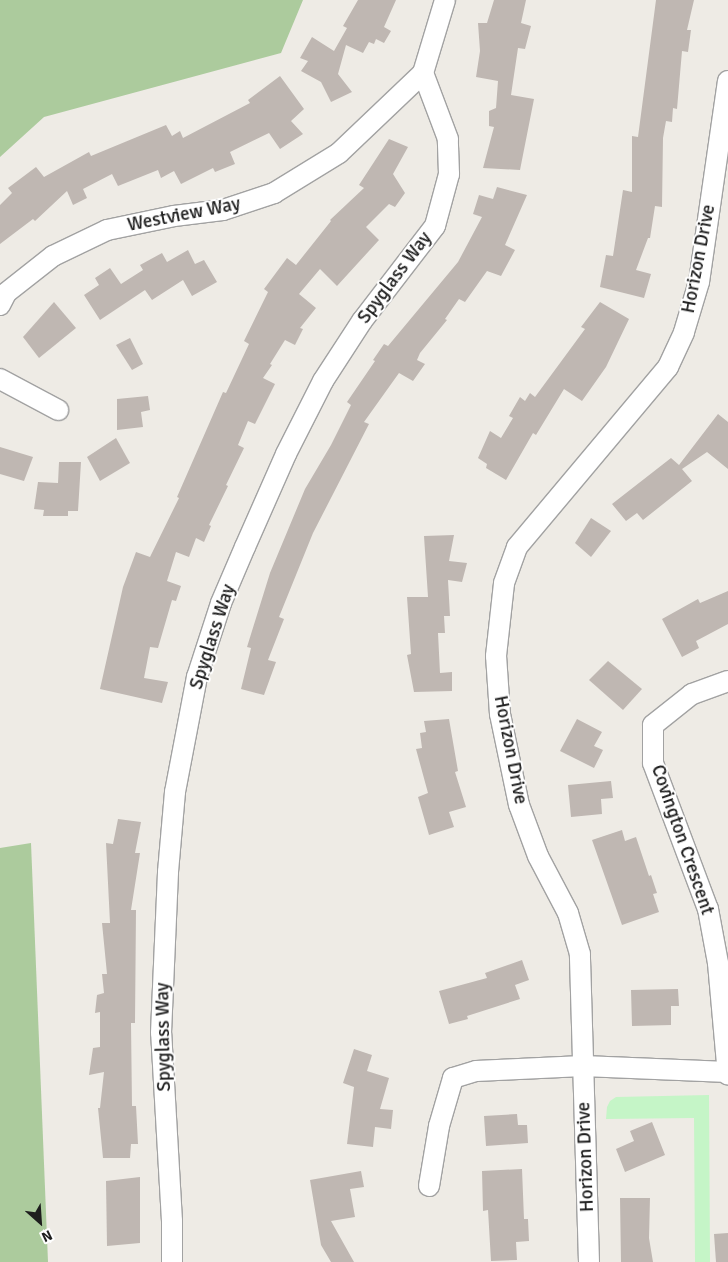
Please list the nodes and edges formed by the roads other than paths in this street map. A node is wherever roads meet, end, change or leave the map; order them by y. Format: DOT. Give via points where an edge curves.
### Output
graph roads {
  1 [pos="445,0"];
  2 [pos="423,73"];
  3 [pos="728,82"];
  4 [pos="0,305"];
  5 [pos="0,380"];
  6 [pos="58,410"];
  7 [pos="728,681"];
  8 [pos="582,1066"];
  9 [pos="728,1073"];
  10 [pos="429,1186"];
  11 [pos="172,1262"];
  12 [pos="589,1262"];
  1 -- 2 [label="street, Westview Way"];
  2 -- 4 [label="street, Westview Way" via="340,153 274,193 223,210 107,230 54,256 6,293"];
  2 -- 11 [label="street, Spyglass Way" via="448,139 448,174 435,226 362,321 323,381 286,454 221,603 197,677 175,792 161,1024"];
  3 -- 8 [label="street, Horizon Drive" via="699,282 684,332 668,367 517,548 504,583 496,656 500,714 519,805 538,856 568,913 580,954"];
  5 -- 6 [label="street"];
  7 -- 9 [label="street, Covington Crescent" via="692,694 653,725 653,763 708,909 718,963"];
  8 -- 9 [label="street, Covington Crescent"];
  8 -- 10 [label="street, Covington Crescent" via="476,1071 453,1078 439,1126"];
  8 -- 12 [label="street, Horizon Drive"];
}
